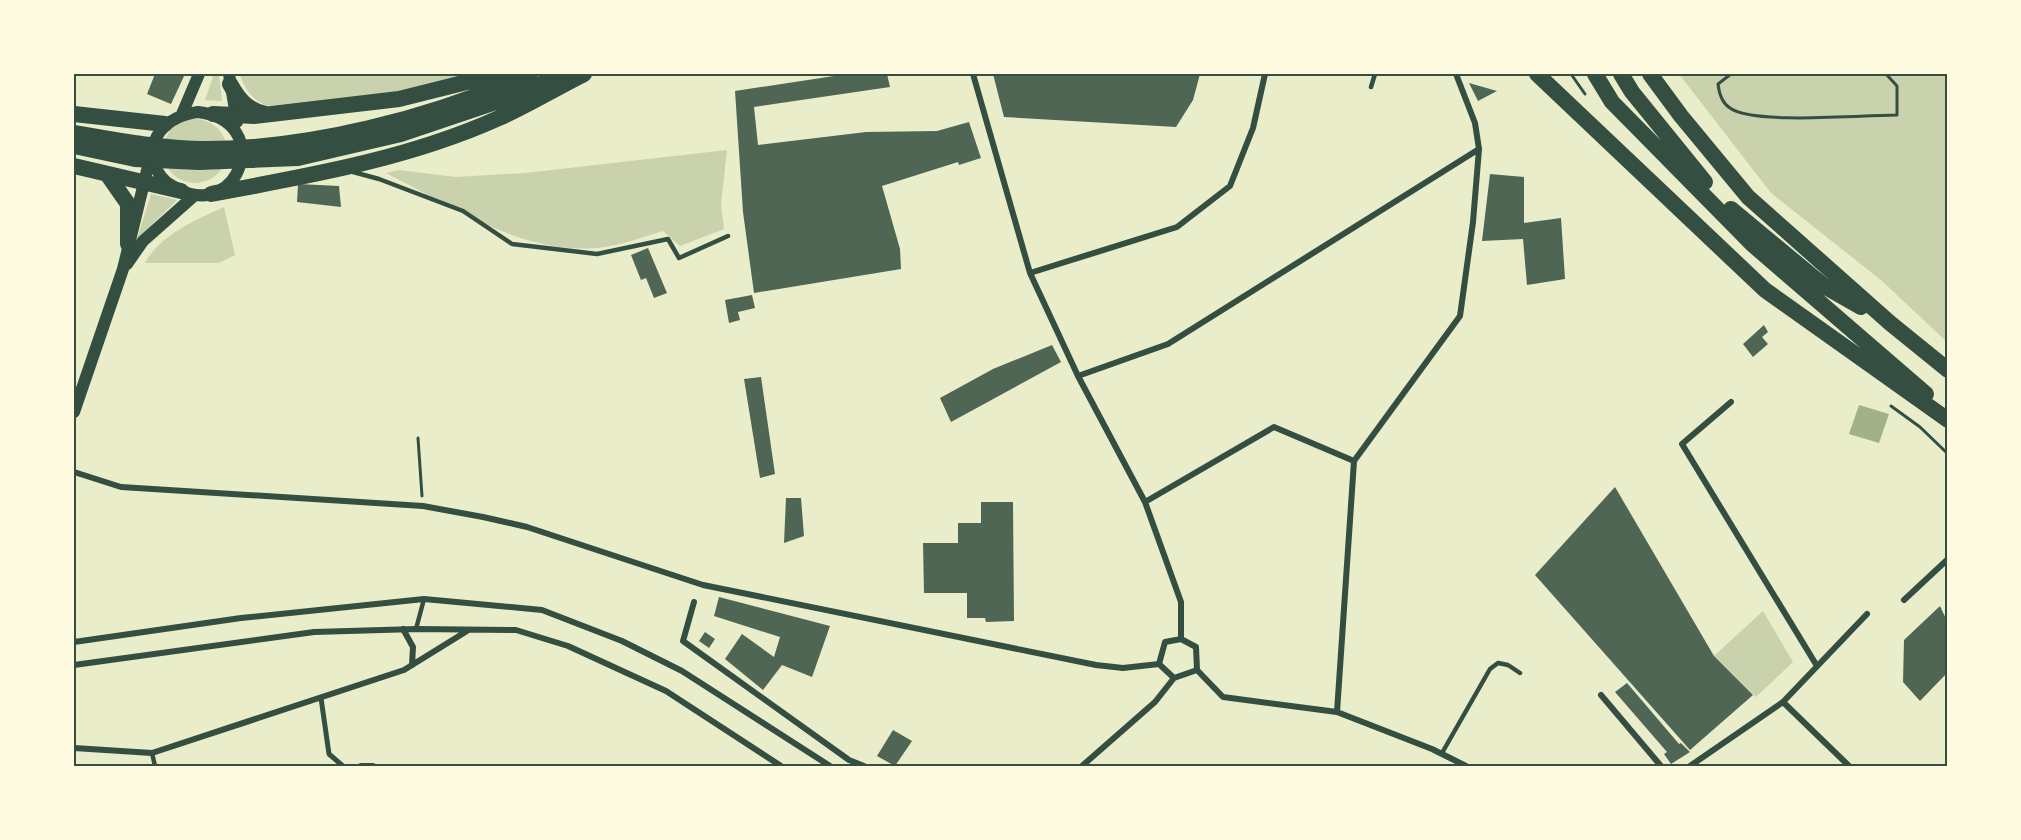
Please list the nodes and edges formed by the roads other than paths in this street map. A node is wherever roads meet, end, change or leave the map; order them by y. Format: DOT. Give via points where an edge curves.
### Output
graph roads {
  1 [pos="200,74"];
  2 [pos="499,74"];
  3 [pos="530,74"];
  4 [pos="566,74"];
  5 [pos="584,74"];
  6 [pos="973,74"];
  7 [pos="1265,74"];
  8 [pos="1375,74"];
  9 [pos="1456,74"];
  10 [pos="1537,74"];
  11 [pos="1595,74"];
  12 [pos="1622,74"];
  13 [pos="1650,74"];
  14 [pos="230,79"];
  15 [pos="1371,87"];
  16 [pos="74,114"];
  17 [pos="182,114"];
  18 [pos="213,114"];
  19 [pos="273,115"];
  20 [pos="236,116"];
  21 [pos="165,124"];
  22 [pos="399,127"];
  23 [pos="74,133"];
  24 [pos="74,146"];
  25 [pos="153,147"];
  26 [pos="242,147"];
  27 [pos="1479,149"];
  28 [pos="74,166"];
  29 [pos="350,166"];
  30 [pos="107,174"];
  31 [pos="145,181"];
  32 [pos="196,193"];
  33 [pos="728,236"];
  34 [pos="128,244"];
  35 [pos="123,269"];
  36 [pos="1030,273"];
  37 [pos="1890,323"];
  38 [pos="1947,370"];
  39 [pos="1078,376"];
  40 [pos="1731,402"];
  41 [pos="74,412"];
  42 [pos="1947,413"];
  43 [pos="1947,420"];
  44 [pos="1354,461"];
  45 [pos="74,472"];
  46 [pos="1145,502"];
  47 [pos="1947,559"];
  48 [pos="424,599"];
  49 [pos="1904,600"];
  50 [pos="694,602"];
  51 [pos="1867,614"];
  52 [pos="416,628"];
  53 [pos="403,629"];
  54 [pos="468,631"];
  55 [pos="1181,639"];
  56 [pos="74,642"];
  57 [pos="1159,664"];
  58 [pos="74,665"];
  59 [pos="412,665"];
  60 [pos="1817,666"];
  61 [pos="1197,670"];
  62 [pos="1520,673"];
  63 [pos="1174,678"];
  64 [pos="1601,695"];
  65 [pos="321,698"];
  66 [pos="1783,702"];
  67 [pos="1336,711"];
  68 [pos="74,748"];
  69 [pos="152,753"];
  70 [pos="1442,753"];
  71 [pos="154,766"];
  72 [pos="343,766"];
  73 [pos="361,766"];
  74 [pos="373,766"];
  75 [pos="781,766"];
  76 [pos="830,766"];
  77 [pos="864,766"];
  78 [pos="1082,766"];
  79 [pos="1466,766"];
  80 [pos="1661,766"];
  81 [pos="1690,766"];
  82 [pos="1849,766"];
  1 -- 17 [label="main road"];
  2 -- 19 [label="highway" via="399,99"];
  3 -- 22 [label="highway"];
  4 -- 22 [label="highway" via="493,103"];
  5 -- 29 [label="highway" via="498,119"];
  6 -- 36 [label="street"];
  7 -- 36 [label="street" via="1253,128 1230,186 1176,227"];
  8 -- 15 [label="lane"];
  9 -- 27 [label="street" via="1475,123"];
  10 -- 43 [label="highway" via="1765,290"];
  11 -- 42 [label="highway" via="1612,102 1752,244"];
  12 -- 37 [label="highway" via="1694,170 1728,207 1824,286"];
  13 -- 37 [label="highway" via="1748,197"];
  14 -- 19 [label="highway" via="239,100 254,111"];
  14 -- 20 [label="main road"];
  16 -- 21 [label="highway"];
  17 -- 18 [label="main road"];
  17 -- 21 [label="main road"];
  18 -- 20 [label="highway"];
  18 -- 26 [label="main road" via="237,132"];
  19 -- 20 [label="highway"];
  20 -- 26 [label="main road"];
  21 -- 25 [label="main road"];
  22 -- 23 [label="highway" via="297,143 200,149 134,144"];
  22 -- 24 [label="highway" via="298,158 135,159"];
  25 -- 31 [label="main road"];
  25 -- 32 [label="main road" via="154,166 162,180"];
  26 -- 32 [label="main road" via="236,177 225,188"];
  27 -- 39 [label="street" via="1168,344"];
  27 -- 44 [label="street" via="1460,316"];
  28 -- 30 [label="highway"];
  29 -- 32 [label="highway"];
  29 -- 33 [label="lane" via="351,172 464,211 512,244 597,254 668,239 679,258"];
  30 -- 31 [label="highway"];
  30 -- 34 [label="highway" via="128,204"];
  31 -- 32 [label="highway"];
  31 -- 34 [label="main road"];
  32 -- 35 [label="main road" via="143,241"];
  34 -- 35 [label="main road"];
  35 -- 41 [label="main road"];
  36 -- 39 [label="street"];
  37 -- 38 [label="highway"];
  39 -- 46 [label="street"];
  40 -- 60 [label="street" via="1682,444"];
  44 -- 46 [label="street" via="1274,427"];
  44 -- 67 [label="street"];
  45 -- 57 [label="street" via="121,488 423,506 527,527 703,585 1096,665 1124,668"];
  46 -- 55 [label="street" via="1181,602"];
  47 -- 49 [label="street"];
  48 -- 52 [label="lane"];
  48 -- 56 [label="street" via="241,618"];
  48 -- 76 [label="street" via="542,610 622,641 682,671"];
  50 -- 77 [label="street" via="683,641 849,760"];
  51 -- 60 [label="street"];
  52 -- 53 [label="street"];
  52 -- 54 [label="street"];
  53 -- 58 [label="street" via="314,632"];
  53 -- 59 [label="street" via="413,647"];
  54 -- 59 [label="street"];
  54 -- 75 [label="street" via="516,630 568,646 666,691"];
  55 -- 57 [label="street" via="1165,642"];
  55 -- 61 [label="street" via="1196,647"];
  57 -- 63 [label="street"];
  59 -- 65 [label="street"];
  60 -- 66 [label="street"];
  61 -- 63 [label="street"];
  61 -- 67 [label="street" via="1223,697"];
  62 -- 70 [label="lane" via="1498,663 1490,669"];
  63 -- 78 [label="street" via="1155,702"];
  64 -- 80 [label="street"];
  65 -- 69 [label="street"];
  65 -- 72 [label="street" via="329,754"];
  66 -- 81 [label="street"];
  66 -- 82 [label="street"];
  67 -- 70 [label="street"];
  68 -- 69 [label="street"];
  69 -- 71 [label="lane"];
  70 -- 79 [label="street"];
  73 -- 74 [label="street"];
}
